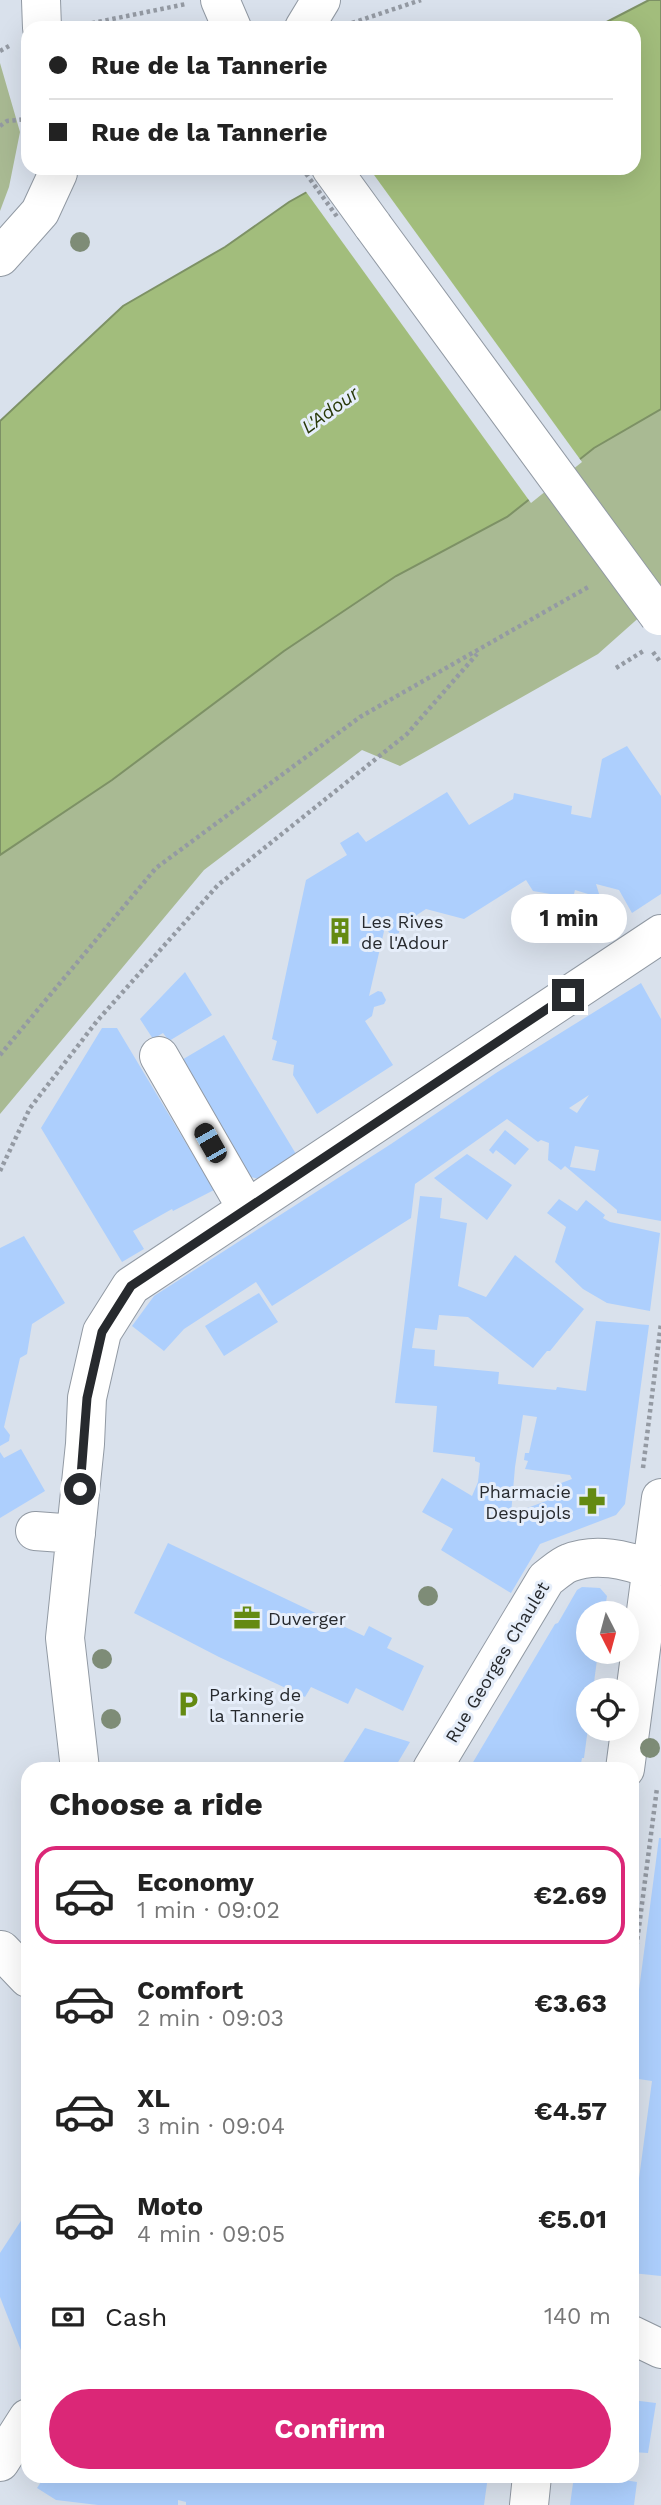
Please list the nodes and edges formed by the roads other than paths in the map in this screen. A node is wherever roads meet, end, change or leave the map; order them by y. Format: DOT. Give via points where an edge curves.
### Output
graph roads {
  1 [pos="41,0"];
  2 [pos="220,0"];
  3 [pos="335,12"];
  4 [pos="42,21"];
  5 [pos="229,21"];
  6 [pos="318,21"];
  7 [pos="57,175"];
  8 [pos="336,175"];
  9 [pos="0,257"];
  10 [pos="660,617"];
  11 [pos="661,934"];
  12 [pos="159,1056"];
  13 [pos="247,1209"];
  14 [pos="652,1483"];
  15 [pos="35,1531"];
  16 [pos="76,1534"];
  17 [pos="656,1571"];
  18 [pos="79,1762"];
  19 [pos="436,1762"];
  20 [pos="626,1762"];
  21 [pos="0,1950"];
  22 [pos="21,1961"];
  23 [pos="21,1971"];
  24 [pos="639,2338"];
  25 [pos="661,2349"];
  26 [pos="21,2429"];
  27 [pos="0,2462"];
  28 [pos="531,2483"];
  29 [pos="529,2505"];
  1 -- 4 [label="main road"];
  2 -- 5 [label="main road"];
  3 -- 6 [label="main road"];
  7 -- 9 [label="main road" via="40,212"];
  8 -- 10 [label="main road, bridge"];
  11 -- 13 [label="main road"];
  12 -- 13 [label="main road"];
  13 -- 16 [label="main road" via="131,1286 102,1332 87,1398"];
  14 -- 17 [label="main road"];
  15 -- 16 [label="main road"];
  16 -- 18 [label="main road" via="65,1638"];
  17 -- 19 [label="main road, Rue Georges Chaulet" via="625,1560 588,1559 568,1563 546,1579"];
  17 -- 20 [label="main road"];
  21 -- 22 [label="main road"];
  21 -- 23 [label="main road"];
  24 -- 25 [label="main road"];
  26 -- 27 [label="main road"];
  28 -- 29 [label="main road"];
}
